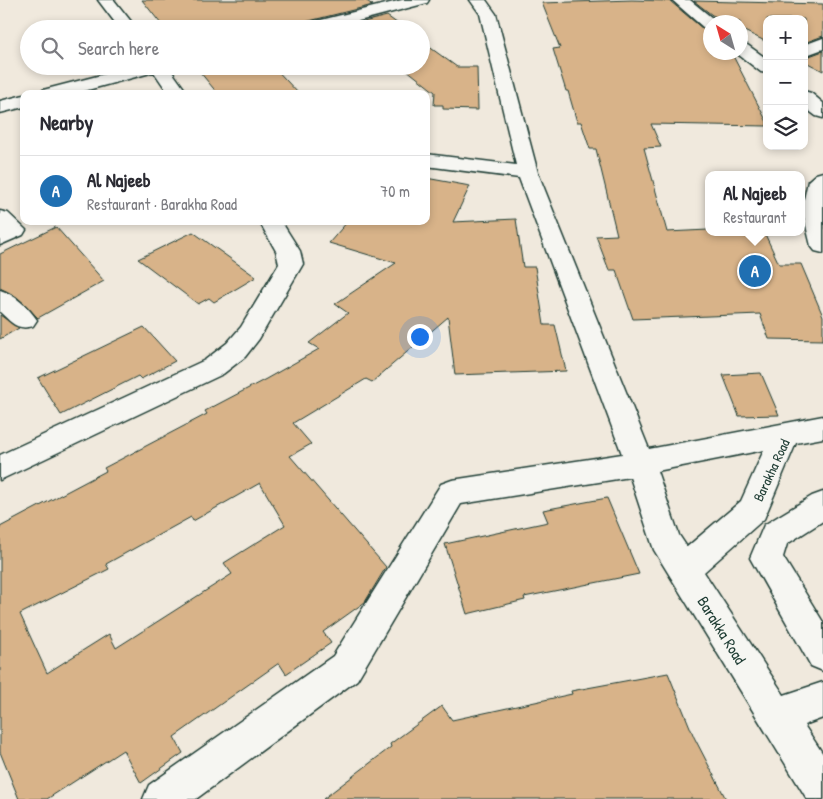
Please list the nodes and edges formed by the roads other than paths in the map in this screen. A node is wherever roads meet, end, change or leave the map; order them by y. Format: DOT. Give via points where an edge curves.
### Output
graph roads {
  1 [pos="106,0"];
  2 [pos="420,0"];
  3 [pos="478,0"];
  4 [pos="680,0"];
  5 [pos="381,4"];
  6 [pos="703,18"];
  7 [pos="122,20"];
  8 [pos="334,20"];
  9 [pos="823,43"];
  10 [pos="808,49"];
  11 [pos="748,54"];
  12 [pos="763,65"];
  13 [pos="123,75"];
  14 [pos="165,75"];
  15 [pos="65,90"];
  16 [pos="176,90"];
  17 [pos="808,100"];
  18 [pos="20,101"];
  19 [pos="0,107"];
  20 [pos="823,112"];
  21 [pos="430,161"];
  22 [pos="528,173"];
  23 [pos="821,188"];
  24 [pos="0,218"];
  25 [pos="272,225"];
  26 [pos="0,238"];
  27 [pos="823,246"];
  28 [pos="0,298"];
  29 [pos="24,320"];
  30 [pos="823,427"];
  31 [pos="786,435"];
  32 [pos="640,463"];
  33 [pos="0,468"];
  34 [pos="823,505"];
  35 [pos="684,569"];
  36 [pos="823,654"];
  37 [pos="823,700"];
  38 [pos="777,716"];
  39 [pos="819,790"];
  40 [pos="163,799"];
  1 -- 7 [label="street"];
  2 -- 5 [label="street"];
  3 -- 22 [label="street, Barakka Road" via="488,14"];
  4 -- 6 [label="street"];
  5 -- 8 [label="street"];
  9 -- 10 [label="street"];
  11 -- 12 [label="street"];
  13 -- 15 [label="street"];
  14 -- 16 [label="street"];
  17 -- 20 [label="street"];
  18 -- 19 [label="street"];
  21 -- 22 [label="street"];
  22 -- 32 [label="street, Barakka Road"];
  23 -- 27 [label="street" via="813,209"];
  24 -- 26 [label="street" via="15,230"];
  25 -- 33 [label="street" via="288,251 291,264 250,333 236,350 214,367"];
  28 -- 29 [label="street"];
  30 -- 31 [label="street, Barakha Road"];
  31 -- 32 [label="street"];
  31 -- 35 [label="street, Barakha Road" via="753,510"];
  32 -- 35 [label="street, Barakka Road" via="665,540"];
  32 -- 40 [label="street" via="452,493 345,668"];
  34 -- 36 [label="street" via="775,536 766,558"];
  35 -- 38 [label="street, Barakka Road"];
  37 -- 38 [label="street"];
  38 -- 39 [label="street, Barakka Road"];
}
